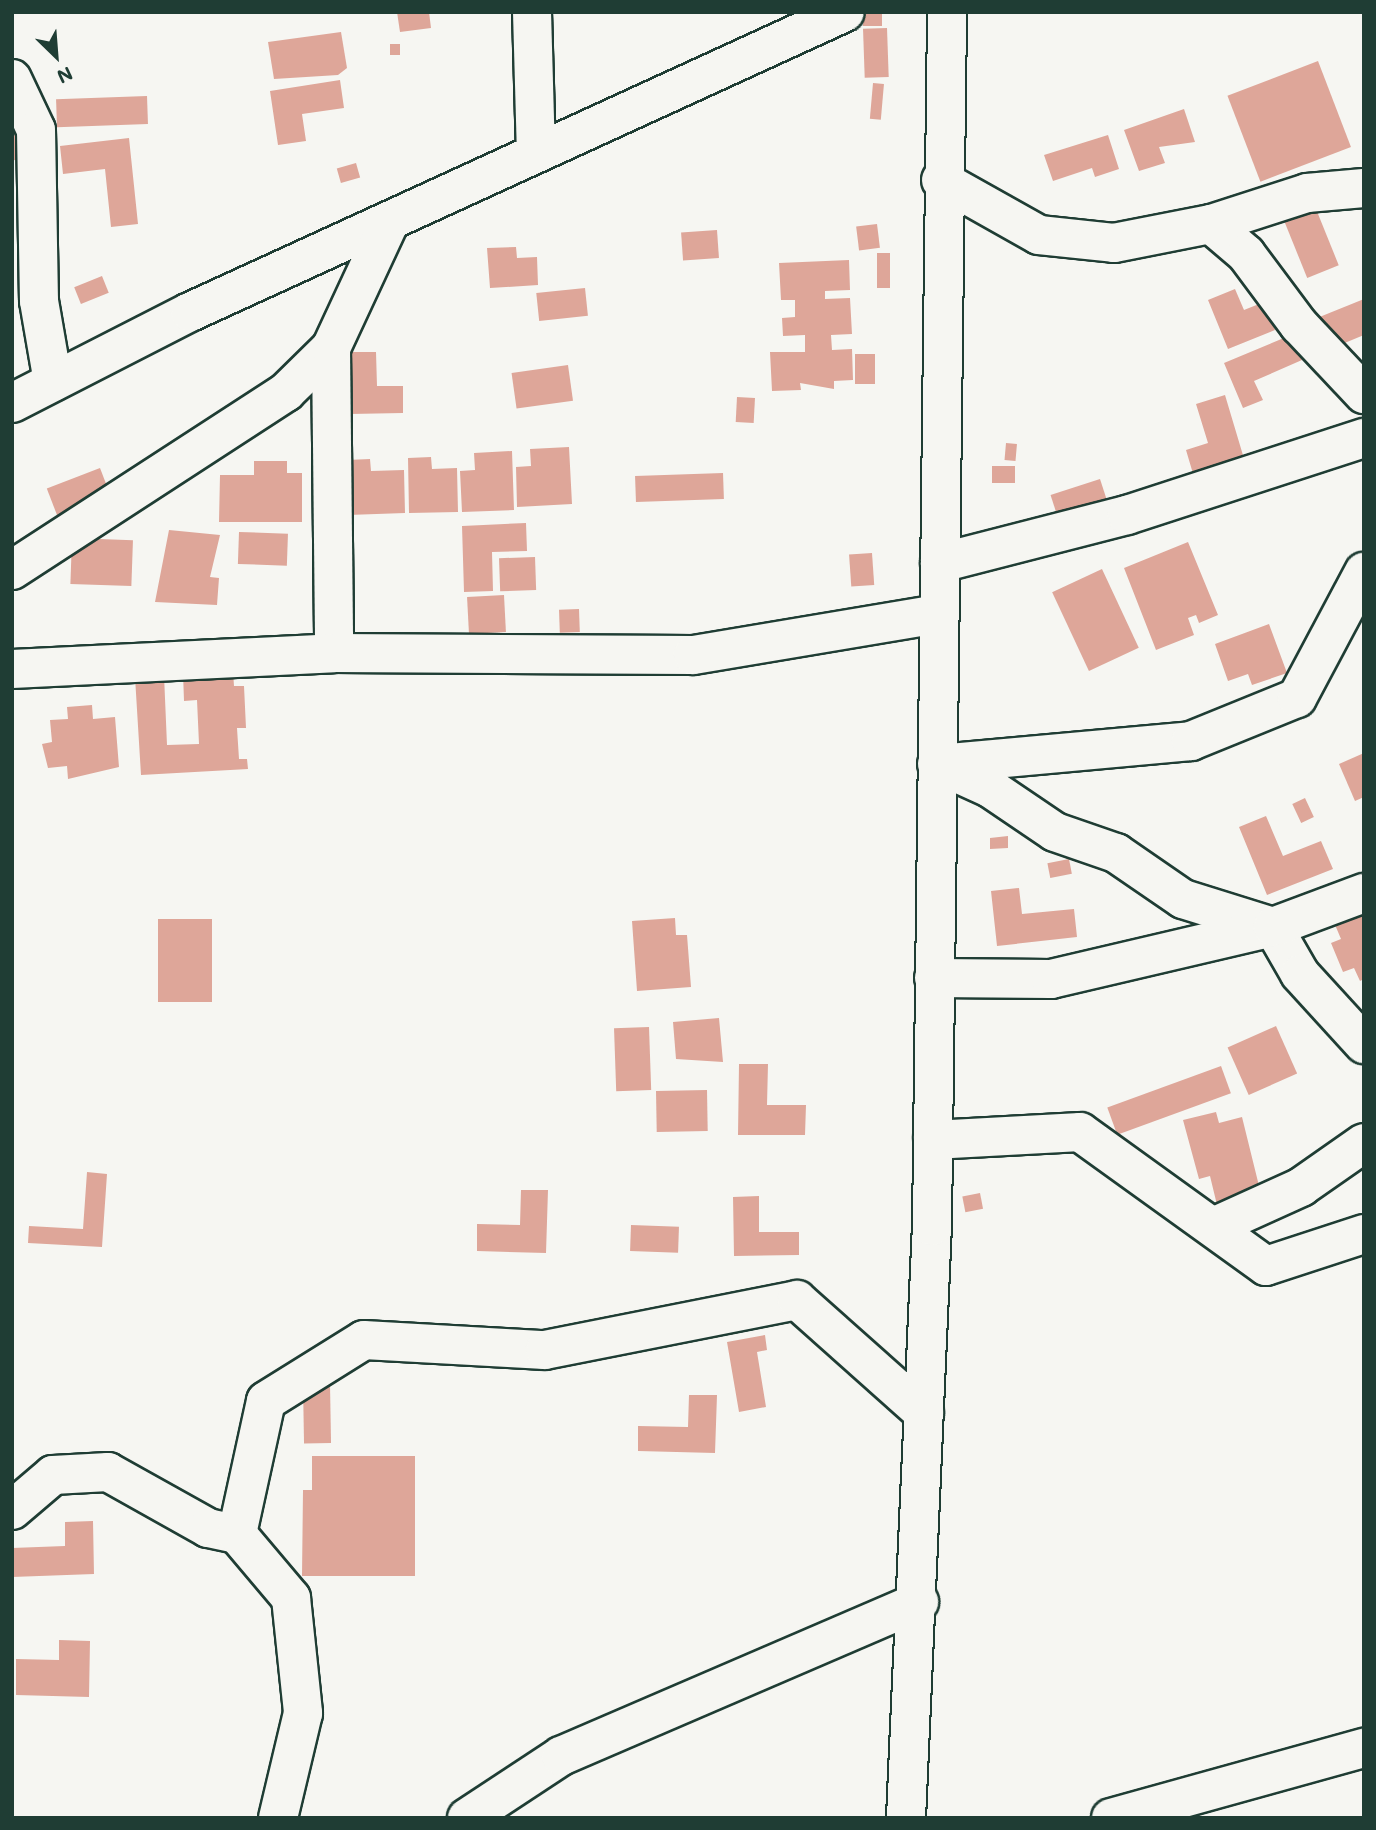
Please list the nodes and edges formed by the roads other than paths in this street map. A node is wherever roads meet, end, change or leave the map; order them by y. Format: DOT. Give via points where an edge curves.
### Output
graph roads {
  1 [pos="532,12"];
  2 [pos="845,12"];
  3 [pos="947,12"];
  4 [pos="12,79"];
  5 [pos="536,153"];
  6 [pos="941,180"];
  7 [pos="1364,188"];
  8 [pos="1211,224"];
  9 [pos="388,225"];
  10 [pos="331,348"];
  11 [pos="53,382"];
  12 [pos="1364,394"];
  13 [pos="12,403"];
  14 [pos="1364,439"];
  15 [pos="940,563"];
  16 [pos="12,570"];
  17 [pos="1364,572"];
  18 [pos="939,614"];
  19 [pos="334,653"];
  20 [pos="12,669"];
  21 [pos="937,764"];
  22 [pos="1364,893"];
  23 [pos="1273,927"];
  24 [pos="934,978"];
  25 [pos="1364,1044"];
  26 [pos="933,1140"];
  27 [pos="1364,1143"];
  28 [pos="1213,1227"];
  29 [pos="1364,1234"];
  30 [pos="924,1413"];
  31 [pos="12,1510"];
  32 [pos="237,1534"];
  33 [pos="919,1602"];
  34 [pos="1364,1748"];
  35 [pos="278,1818"];
  36 [pos="467,1818"];
  37 [pos="906,1818"];
  38 [pos="1111,1818"];
  1 -- 5 [label="street"];
  2 -- 5 [label="street"];
  3 -- 6 [label="street"];
  4 -- 11 [label="street" via="36,130 40,301"];
  5 -- 9 [label="street"];
  6 -- 8 [label="street" via="1039,235 1114,243"];
  6 -- 15 [label="street"];
  7 -- 8 [label="street" via="1307,193"];
  8 -- 12 [label="street" via="1247,254 1299,325"];
  9 -- 10 [label="street"];
  9 -- 11 [label="street" via="190,312"];
  10 -- 16 [label="street" via="286,393"];
  10 -- 19 [label="street"];
  11 -- 13 [label="street"];
  14 -- 15 [label="street" via="1127,515"];
  15 -- 18 [label="street"];
  17 -- 21 [label="street" via="1297,698 1191,741"];
  18 -- 19 [label="street" via="693,654"];
  18 -- 21 [label="street"];
  19 -- 20 [label="street"];
  21 -- 23 [label="street" via="989,788 1055,832 1116,853 1183,899"];
  21 -- 24 [label="street"];
  22 -- 23 [label="street"];
  23 -- 24 [label="street" via="1051,979"];
  23 -- 25 [label="street" via="1300,974"];
  24 -- 26 [label="street"];
  26 -- 28 [label="street" via="1080,1132"];
  26 -- 30 [label="street"];
  27 -- 28 [label="street" via="1301,1187"];
  28 -- 29 [label="street" via="1266,1266"];
  30 -- 32 [label="street" via="797,1300 545,1350 364,1340 266,1401"];
  30 -- 33 [label="street"];
  31 -- 32 [label="street" via="53,1475 108,1472 208,1528"];
  32 -- 35 [label="street" via="291,1598 303,1713"];
  33 -- 36 [label="street" via="561,1756"];
  33 -- 37 [label="street"];
  34 -- 38 [label="street"];
}
